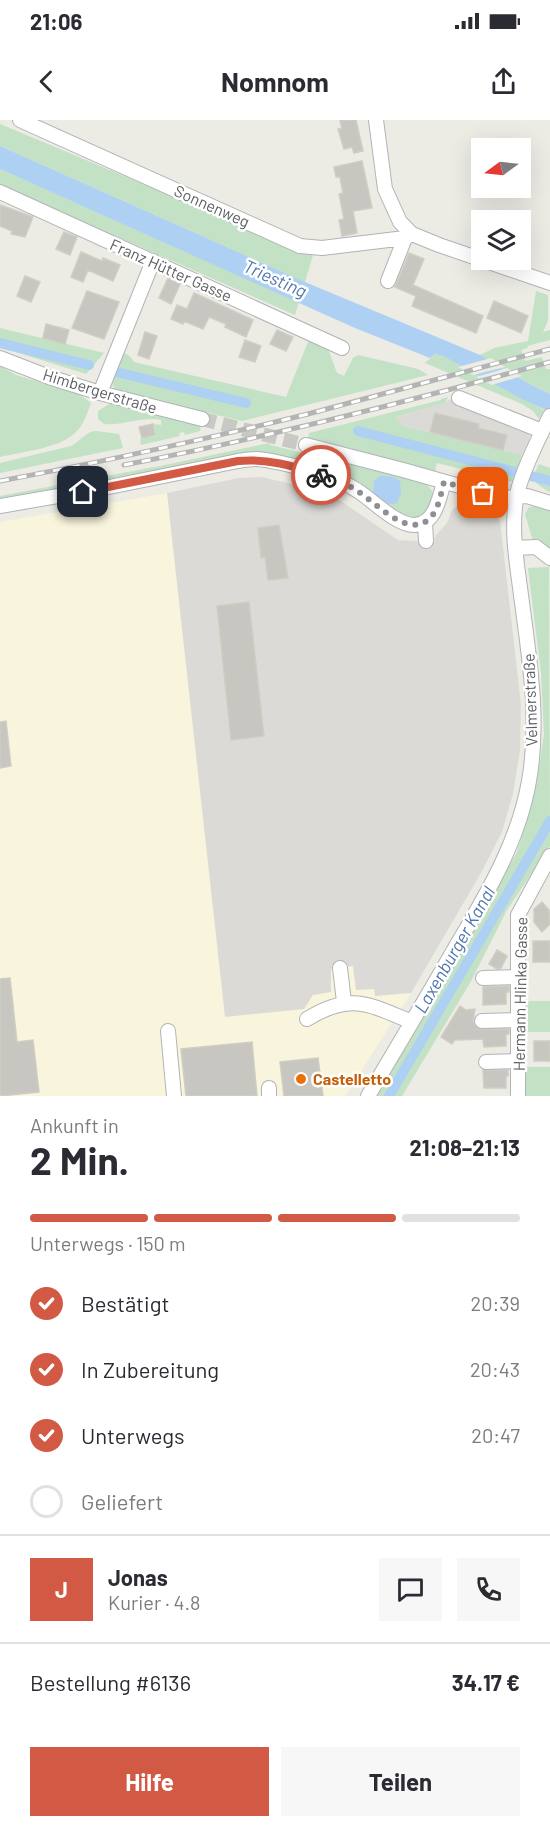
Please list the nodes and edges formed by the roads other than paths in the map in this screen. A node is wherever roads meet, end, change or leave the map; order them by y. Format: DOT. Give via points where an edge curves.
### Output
graph roads {
  1 [pos="20,120"];
  2 [pos="376,120"];
  3 [pos="0,192"];
  4 [pos="408,236"];
  5 [pos="153,261"];
  6 [pos="388,281"];
  7 [pos="550,283"];
  8 [pos="342,348"];
  9 [pos="0,358"];
  10 [pos="100,393"];
  11 [pos="459,398"];
  12 [pos="202,418"];
  13 [pos="546,424"];
  14 [pos="306,445"];
  15 [pos="444,482"];
  16 [pos="516,497"];
  17 [pos="550,503"];
  18 [pos="0,506"];
  19 [pos="425,522"];
  20 [pos="426,541"];
  21 [pos="515,548"];
  22 [pos="550,558"];
  23 [pos="548,859"];
  24 [pos="340,968"];
  25 [pos="518,976"];
  26 [pos="483,978"];
  27 [pos="344,1002"];
  28 [pos="307,1019"];
  29 [pos="518,1020"];
  30 [pos="482,1021"];
  31 [pos="412,1022"];
  32 [pos="168,1031"];
  33 [pos="518,1061"];
  34 [pos="486,1062"];
  35 [pos="174,1096"];
  36 [pos="368,1096"];
  37 [pos="518,1096"];
  1 -- 4 [label="street, Sonnenweg" via="300,246 322,248"];
  2 -- 4 [label="street" via="385,189"];
  3 -- 5 [label="street, Franz Hütter Gasse"];
  4 -- 6 [label="street"];
  4 -- 7 [label="street"];
  5 -- 8 [label="street, Franz Hütter Gasse"];
  5 -- 10 [label="street"];
  9 -- 10 [label="street, Himbergerstraße"];
  10 -- 12 [label="street, Himbergerstraße"];
  11 -- 13 [label="street"];
  13 -- 16 [label="street, Velmerstraße"];
  14 -- 15 [label="street"];
  15 -- 16 [label="street" via="502,498"];
  15 -- 19 [label="street" via="437,506"];
  16 -- 17 [label="street"];
  16 -- 21 [label="street, Velmerstraße"];
  18 -- 19 [label="street" via="255,459 338,480 397,519 414,525"];
  19 -- 20 [label="street"];
  21 -- 22 [label="street" via="536,547"];
  21 -- 31 [label="street, Velmerstraße" via="533,699 529,782 503,862"];
  23 -- 25 [label="street, Hermann Hlinka Gasse" via="518,915"];
  24 -- 27 [label="street"];
  25 -- 26 [label="street"];
  25 -- 29 [label="street, Hermann Hlinka Gasse"];
  27 -- 28 [label="street"];
  27 -- 31 [label="street" via="370,1004"];
  29 -- 30 [label="street"];
  29 -- 33 [label="street, Hermann Hlinka Gasse"];
  31 -- 36 [label="street, Velmerstraße"];
  32 -- 35 [label="street"];
  33 -- 34 [label="street"];
  33 -- 37 [label="street, Hermann Hlinka Gasse"];
}
